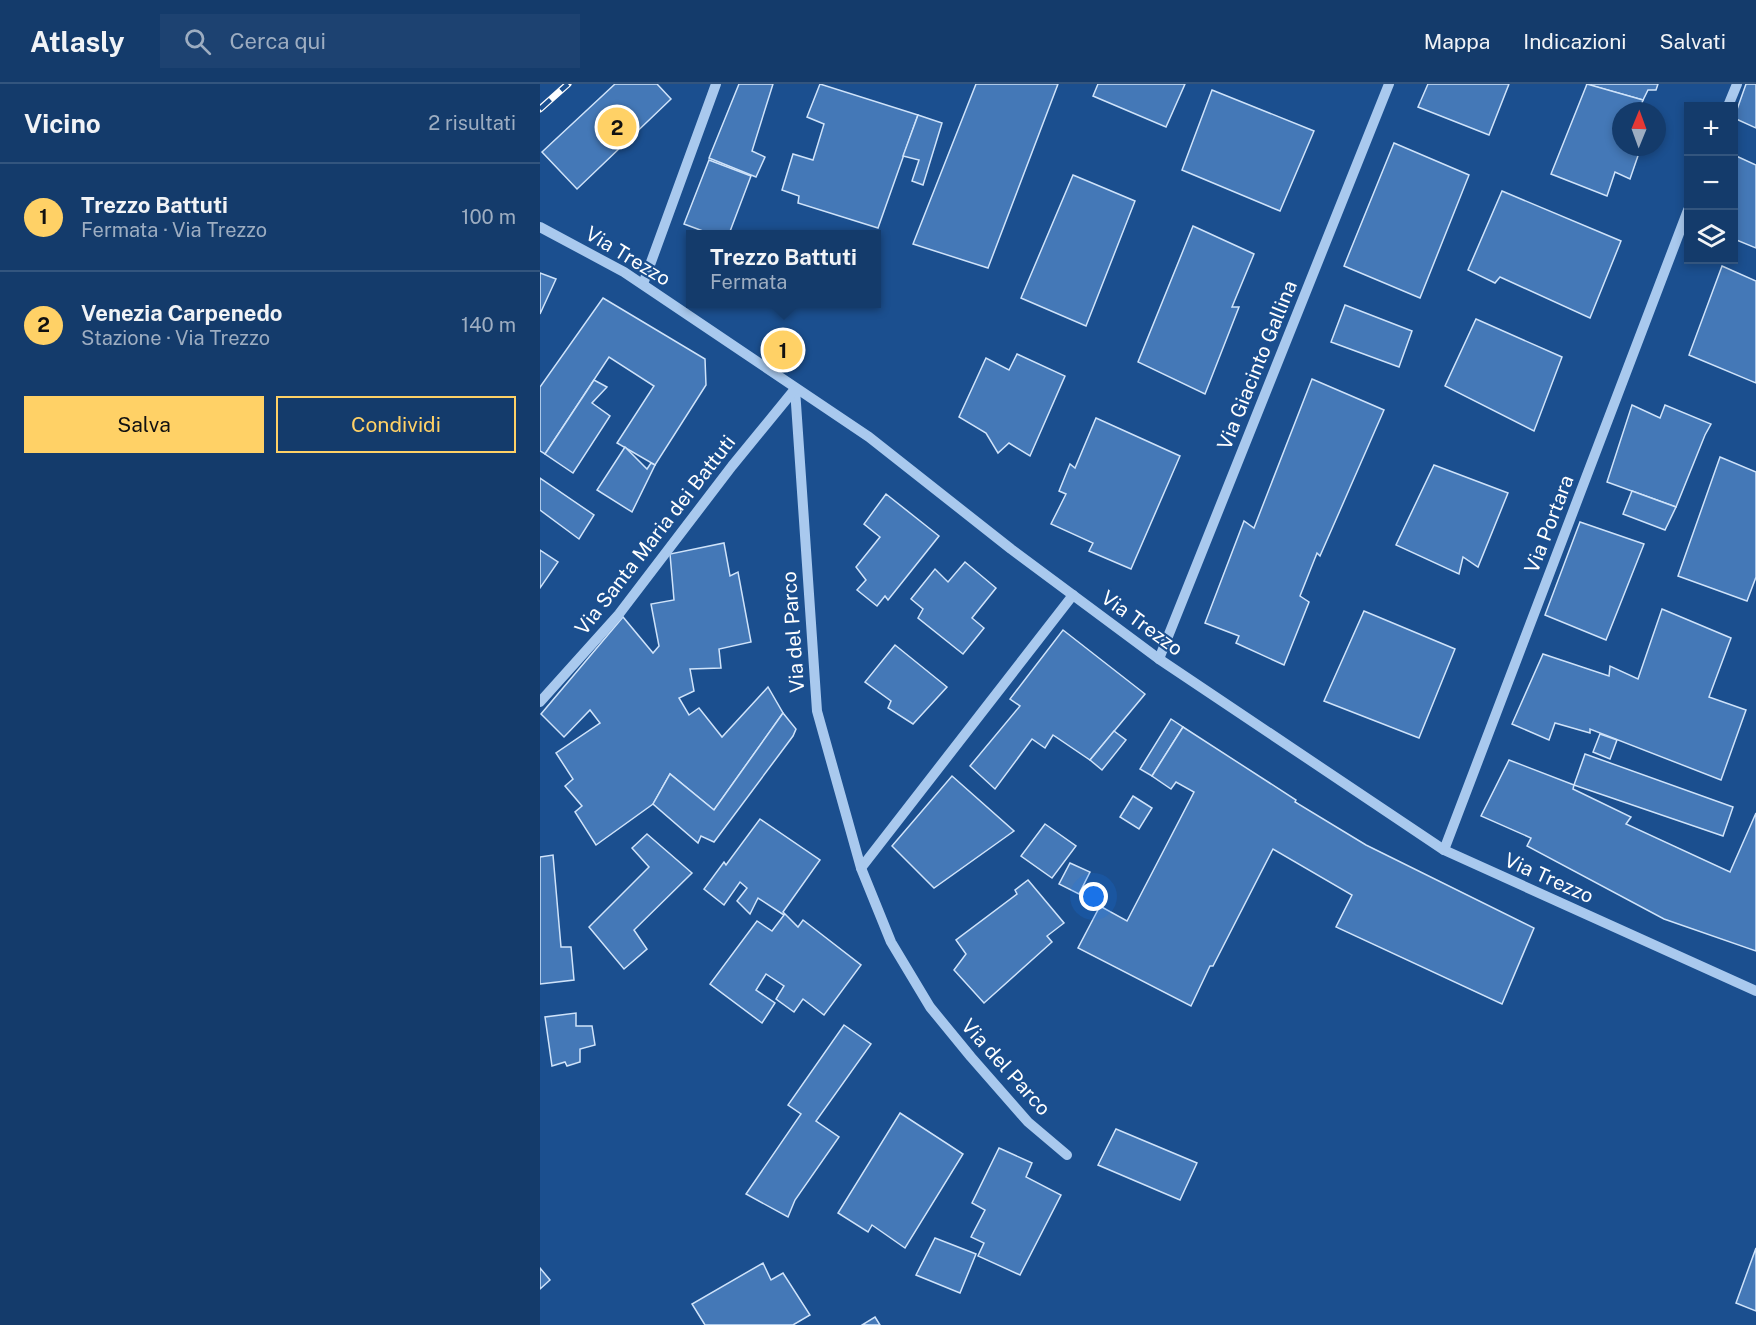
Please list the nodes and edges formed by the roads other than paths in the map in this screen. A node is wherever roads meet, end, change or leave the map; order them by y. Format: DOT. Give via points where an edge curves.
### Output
graph roads {
  1 [pos="716,84"];
  2 [pos="1389,84"];
  3 [pos="1737,84"];
  4 [pos="1730,102"];
  5 [pos="1684,223"];
  6 [pos="540,227"];
  7 [pos="643,284"];
  8 [pos="795,389"];
  9 [pos="1073,595"];
  10 [pos="1159,659"];
  11 [pos="540,702"];
  12 [pos="1444,850"];
  13 [pos="861,868"];
  14 [pos="1756,991"];
  15 [pos="1067,1155"];
  1 -- 7 [label="street"];
  2 -- 10 [label="street, Via Giacinto Gallina"];
  3 -- 4 [label="street"];
  5 -- 12 [label="street, Via Portara"];
  6 -- 7 [label="street, Via Trezzo"];
  7 -- 8 [label="street, Via Trezzo"];
  8 -- 9 [label="street, Via Trezzo" via="869,437"];
  8 -- 11 [label="street, Via Santa Maria dei Battuti" via="619,614"];
  8 -- 13 [label="street, Via del Parco" via="817,711"];
  9 -- 10 [label="street, Via Trezzo"];
  9 -- 13 [label="street"];
  10 -- 12 [label="street, Via Trezzo"];
  12 -- 14 [label="street, Via Trezzo"];
  13 -- 15 [label="street, Via del Parco" via="891,942 930,1006 1028,1122"];
}
